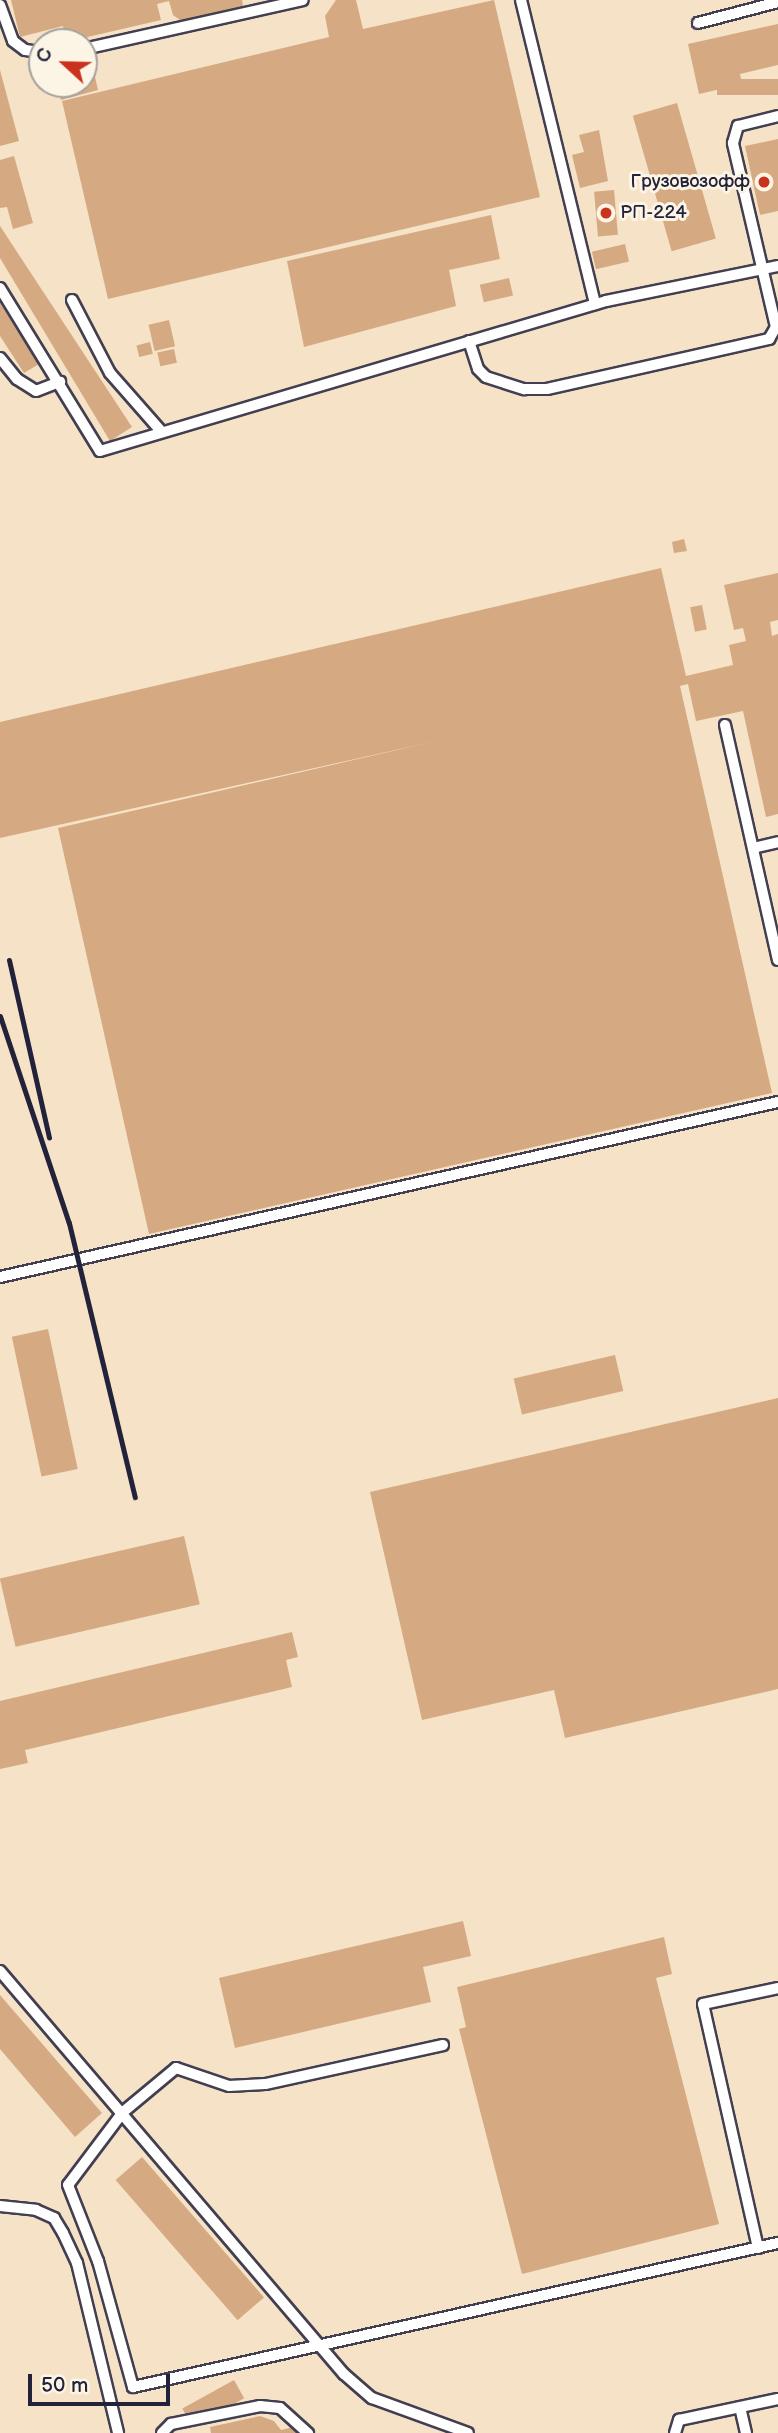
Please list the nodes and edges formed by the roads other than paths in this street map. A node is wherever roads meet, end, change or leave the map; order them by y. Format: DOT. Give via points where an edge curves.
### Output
graph roads {
  1 [pos="303,0"];
  2 [pos="521,0"];
  3 [pos="778,2"];
  4 [pos="0,5"];
  5 [pos="698,23"];
  6 [pos="98,46"];
  7 [pos="28,50"];
  8 [pos="778,116"];
  9 [pos="778,266"];
  10 [pos="762,269"];
  11 [pos="0,288"];
  12 [pos="72,300"];
  13 [pos="595,304"];
  14 [pos="469,341"];
  15 [pos="0,358"];
  16 [pos="60,382"];
  17 [pos="160,430"];
  18 [pos="725,725"];
  19 [pos="778,842"];
  20 [pos="753,848"];
  21 [pos="778,960"];
  22 [pos="778,1102"];
  23 [pos="0,1277"];
  24 [pos="0,1971"];
  25 [pos="778,1988"];
  26 [pos="443,2045"];
  27 [pos="123,2112"];
  28 [pos="0,2206"];
  29 [pos="778,2244"];
  30 [pos="758,2248"];
  31 [pos="320,2346"];
  32 [pos="778,2399"];
  33 [pos="740,2407"];
  34 [pos="118,2433"];
  35 [pos="162,2433"];
  36 [pos="308,2433"];
  37 [pos="468,2433"];
  38 [pos="675,2433"];
  39 [pos="746,2433"];
  1 -- 6 [label="lane"];
  2 -- 13 [label="lane"];
  3 -- 5 [label="lane"];
  4 -- 7 [label="lane" via="13,41"];
  8 -- 10 [label="lane" via="738,126 733,143"];
  9 -- 10 [label="lane"];
  10 -- 13 [label="lane"];
  10 -- 14 [label="lane" via="776,327 769,339 547,389 524,389 486,377 478,369"];
  11 -- 16 [label="lane"];
  12 -- 17 [label="lane" via="110,373"];
  13 -- 14 [label="lane"];
  14 -- 17 [label="lane"];
  15 -- 16 [label="lane" via="17,379 36,391"];
  16 -- 17 [label="lane" via="100,451"];
  18 -- 20 [label="lane"];
  19 -- 20 [label="lane"];
  20 -- 21 [label="lane"];
  22 -- 23 [label="lane"];
  24 -- 27 [label="lane"];
  25 -- 30 [label="lane" via="703,2004"];
  26 -- 27 [label="lane" via="265,2084 229,2085 176,2068"];
  27 -- 31 [label="lane"];
  27 -- 31 [label="lane" via="68,2185 98,2261 133,2387"];
  28 -- 34 [label="lane" via="37,2210 54,2218 63,2233 77,2263"];
  29 -- 30 [label="lane"];
  30 -- 31 [label="lane"];
  31 -- 37 [label="lane" via="372,2398"];
  32 -- 33 [label="lane"];
  33 -- 38 [label="lane" via="679,2420"];
  33 -- 39 [label="lane"];
  35 -- 36 [label="lane" via="171,2424 260,2406 280,2408"];
}
